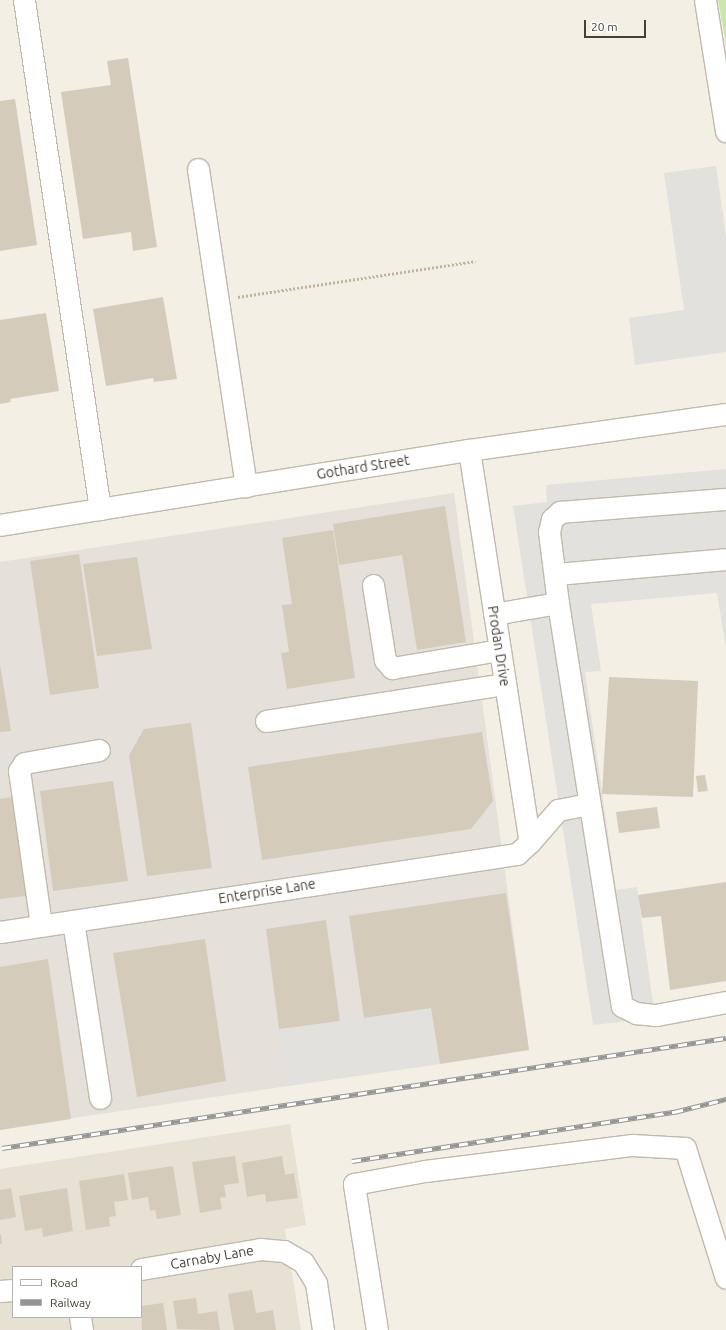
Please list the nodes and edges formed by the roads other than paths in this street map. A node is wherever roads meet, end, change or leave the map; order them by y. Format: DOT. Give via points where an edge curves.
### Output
graph roads {
  1 [pos="24,0"];
  2 [pos="705,0"];
  3 [pos="726,131"];
  4 [pos="198,169"];
  5 [pos="726,414"];
  6 [pos="469,450"];
  7 [pos="246,486"];
  8 [pos="726,498"];
  9 [pos="100,509"];
  10 [pos="0,525"];
  11 [pos="726,559"];
  12 [pos="555,574"];
  13 [pos="373,585"];
  14 [pos="558,603"];
  15 [pos="494,614"];
  16 [pos="500,650"];
  17 [pos="505,684"];
  18 [pos="266,721"];
  19 [pos="99,750"];
  20 [pos="588,804"];
  21 [pos="530,842"];
  22 [pos="73,921"];
  23 [pos="41,925"];
  24 [pos="0,932"];
  25 [pos="726,1002"];
  26 [pos="100,1098"];
  27 [pos="142,1269"];
  28 [pos="726,1278"];
  29 [pos="12,1290"];
  30 [pos="0,1291"];
  31 [pos="80,1318"];
  32 [pos="82,1330"];
  33 [pos="323,1330"];
  34 [pos="377,1330"];
  1 -- 9 [label="street"];
  2 -- 3 [label="street"];
  4 -- 7 [label="street"];
  5 -- 6 [label="street, Gothard Street"];
  6 -- 7 [label="street, Gothard Street"];
  6 -- 15 [label="street, Prodan Drive"];
  7 -- 9 [label="street, Gothard Street"];
  8 -- 12 [label="street" via="560,512 552,519 549,532"];
  9 -- 10 [label="street, Gothard Street"];
  11 -- 12 [label="street"];
  12 -- 14 [label="street"];
  13 -- 16 [label="street" via="385,660 392,668"];
  14 -- 15 [label="street"];
  14 -- 20 [label="street"];
  15 -- 16 [label="street, Prodan Drive"];
  16 -- 17 [label="street, Prodan Drive"];
  17 -- 18 [label="street"];
  17 -- 21 [label="street, Prodan Drive"];
  19 -- 23 [label="street" via="24,763 19,771"];
  20 -- 21 [label="street, Enterprise Lane" via="558,810"];
  20 -- 25 [label="street" via="622,1006 636,1013 656,1015"];
  21 -- 22 [label="street, Enterprise Lane" via="517,854"];
  22 -- 23 [label="street, Enterprise Lane"];
  22 -- 26 [label="street"];
  23 -- 24 [label="street, Enterprise Lane"];
  27 -- 33 [label="street, Carnaby Lane" via="260,1249 284,1251 303,1262 316,1283"];
  28 -- 34 [label="street" via="685,1148 632,1145 425,1170 354,1184"];
  29 -- 30 [label="street"];
  31 -- 32 [label="street"];
}
